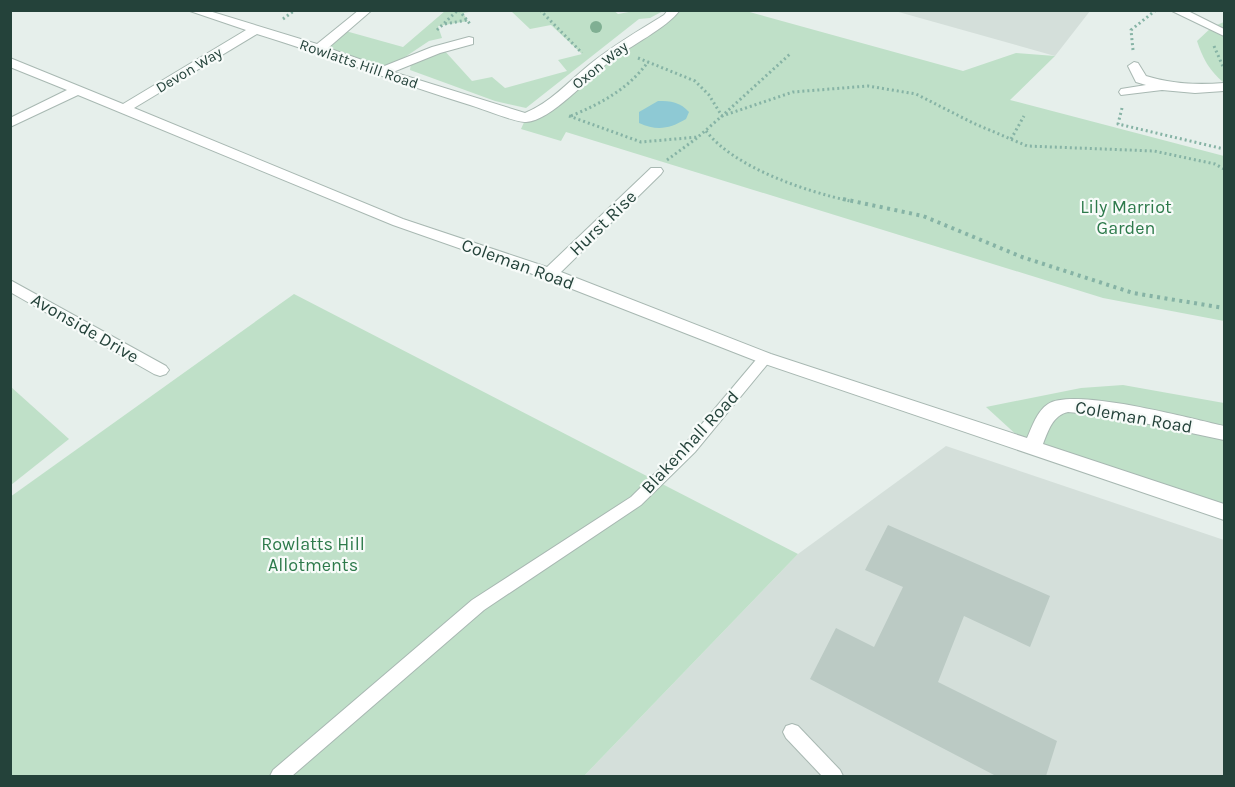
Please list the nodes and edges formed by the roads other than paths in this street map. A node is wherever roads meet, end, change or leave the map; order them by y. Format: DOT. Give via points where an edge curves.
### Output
graph roads {
  1 [pos="192,10"];
  2 [pos="367,10"];
  3 [pos="675,10"];
  4 [pos="1175,10"];
  5 [pos="214,13"];
  6 [pos="255,30"];
  7 [pos="1224,33"];
  8 [pos="469,41"];
  9 [pos="319,48"];
  10 [pos="10,62"];
  11 [pos="1134,66"];
  12 [pos="384,71"];
  13 [pos="1162,86"];
  14 [pos="1224,87"];
  15 [pos="77,90"];
  16 [pos="1126,92"];
  17 [pos="124,109"];
  18 [pos="526,118"];
  19 [pos="10,123"];
  20 [pos="656,171"];
  21 [pos="550,274"];
  22 [pos="10,285"];
  23 [pos="765,358"];
  24 [pos="160,370"];
  25 [pos="1224,433"];
  26 [pos="1032,449"];
  27 [pos="1224,512"];
  28 [pos="792,732"];
  29 [pos="279,777"];
  30 [pos="834,777"];
  1 -- 5 [label="street, Rowlatts Hill Road"];
  2 -- 9 [label="street"];
  3 -- 18 [label="street, Oxon Way" via="594,67 549,108"];
  4 -- 7 [label="street"];
  5 -- 6 [label="street, Rowlatts Hill Road"];
  6 -- 9 [label="street, Rowlatts Hill Road"];
  6 -- 17 [label="street, Devon Way"];
  8 -- 12 [label="street"];
  9 -- 12 [label="street, Rowlatts Hill Road"];
  10 -- 15 [label="street, Coleman Road"];
  11 -- 13 [label="street" via="1141,79"];
  12 -- 18 [label="street, Rowlatts Hill Road"];
  13 -- 14 [label="street"];
  13 -- 16 [label="street"];
  15 -- 17 [label="street, Coleman Road"];
  15 -- 19 [label="street"];
  17 -- 21 [label="street, Coleman Road" via="398,222"];
  20 -- 21 [label="street, Hurst Rise"];
  21 -- 23 [label="street, Coleman Road"];
  22 -- 24 [label="street, Avonside Drive"];
  23 -- 26 [label="street, Coleman Road"];
  23 -- 29 [label="lane, Blakenhall Road" via="690,448 636,501 478,605"];
  25 -- 26 [label="street, Coleman Road" via="1087,405 1060,405 1048,414"];
  26 -- 27 [label="street, Coleman Road"];
  28 -- 30 [label="lane"];
}
